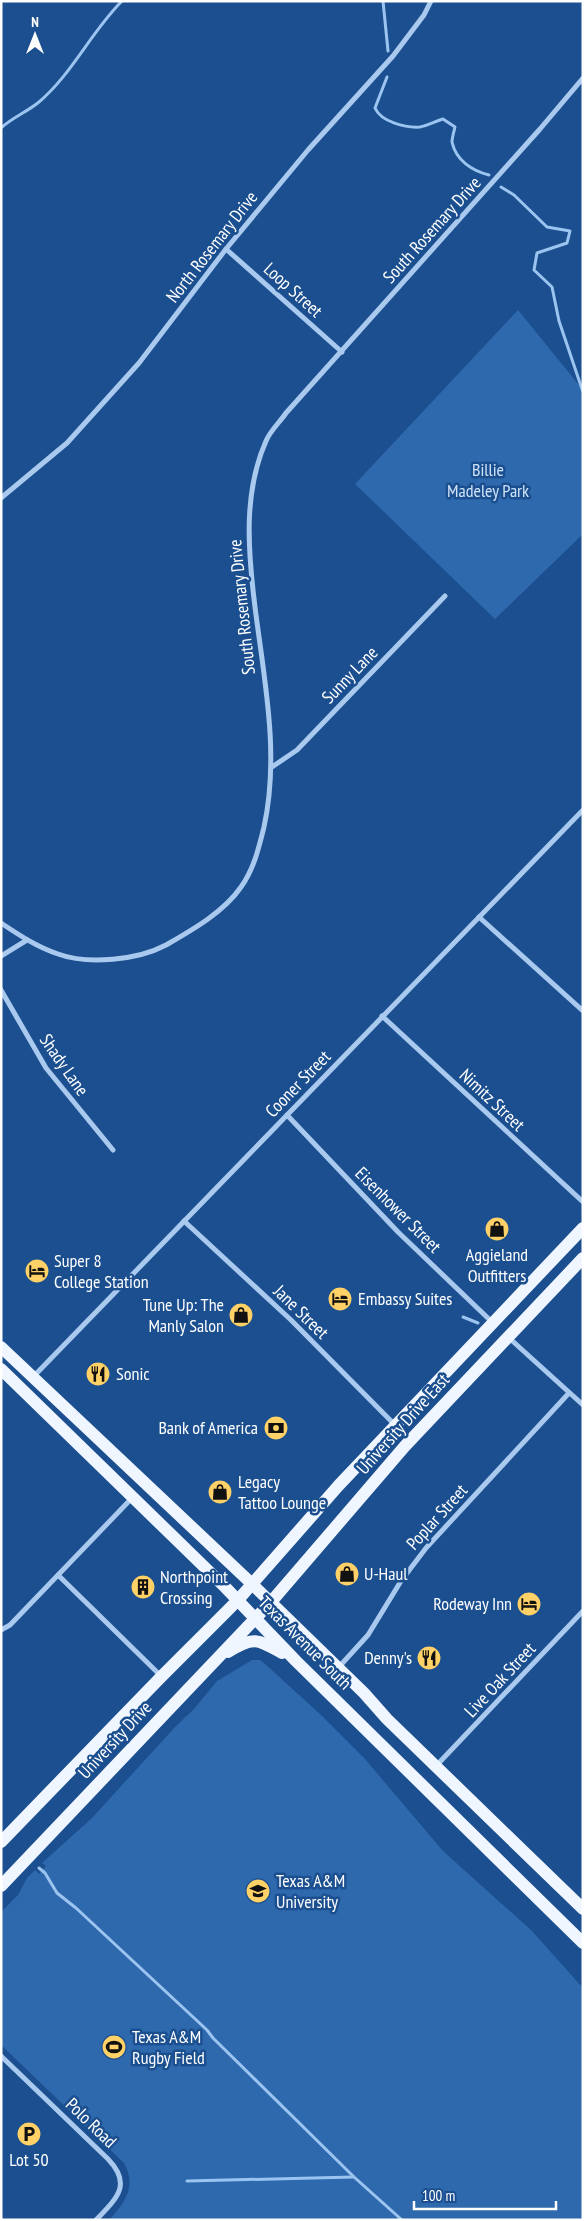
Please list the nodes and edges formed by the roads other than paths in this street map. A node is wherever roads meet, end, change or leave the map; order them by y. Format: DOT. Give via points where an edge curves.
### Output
graph roads {
  1 [pos="431,1"];
  2 [pos="583,78"];
  3 [pos="226,249"];
  4 [pos="342,352"];
  5 [pos="1,498"];
  6 [pos="445,596"];
  7 [pos="272,767"];
  8 [pos="583,810"];
  9 [pos="479,917"];
  10 [pos="1,923"];
  11 [pos="27,940"];
  12 [pos="1,956"];
  13 [pos="1,990"];
  14 [pos="583,1011"];
  15 [pos="382,1016"];
  16 [pos="287,1115"];
  17 [pos="113,1150"];
  18 [pos="583,1202"];
  19 [pos="184,1220"];
  20 [pos="583,1228"];
  21 [pos="583,1258"];
  22 [pos="492,1322"];
  23 [pos="507,1337"];
  24 [pos="1,1347"];
  25 [pos="1,1369"];
  26 [pos="33,1377"];
  27 [pos="569,1393"];
  28 [pos="583,1404"];
  29 [pos="396,1425"];
  30 [pos="132,1498"];
  31 [pos="58,1575"];
  32 [pos="252,1584"];
  33 [pos="238,1600"];
  34 [pos="270,1602"];
  35 [pos="583,1611"];
  36 [pos="254,1618"];
  37 [pos="1,1630"];
  38 [pos="296,1660"];
  39 [pos="212,1663"];
  40 [pos="338,1669"];
  41 [pos="161,1676"];
  42 [pos="436,1767"];
  43 [pos="1,1842"];
  44 [pos="1,1886"];
  45 [pos="583,1909"];
  46 [pos="583,1943"];
  47 [pos="1,2056"];
  48 [pos="96,2220"];
  1 -- 3 [label="street, North Rosemary Drive" via="393,56 308,150"];
  2 -- 4 [label="street, South Rosemary Drive"];
  3 -- 4 [label="street, Loop Street"];
  3 -- 5 [label="street, North Rosemary Drive" via="139,363 67,443"];
  4 -- 7 [label="street, South Rosemary Drive" via="286,413 267,440 252,492 249,560 270,724"];
  6 -- 7 [label="street, Sunny Lane" via="297,750"];
  7 -- 11 [label="street, South Rosemary Drive" via="260,844 249,873 234,896 188,932 146,953 107,959 60,955"];
  8 -- 9 [label="street, Cooner Street"];
  9 -- 14 [label="street"];
  9 -- 15 [label="street, Cooner Street"];
  10 -- 11 [label="street, South Rosemary Drive"];
  11 -- 12 [label="street"];
  13 -- 17 [label="street, Shady Lane" via="46,1068"];
  15 -- 16 [label="street, Cooner Street"];
  15 -- 18 [label="street, Nimitz Street"];
  16 -- 19 [label="street, Cooner Street"];
  16 -- 22 [label="street, Eisenhower Street" via="398,1232"];
  19 -- 26 [label="street, Cooner Street"];
  19 -- 29 [label="street, Jane Street"];
  20 -- 22 [label="main road, University Drive East"];
  21 -- 23 [label="main road, University Drive East"];
  22 -- 29 [label="main road, University Drive East"];
  23 -- 27 [label="street"];
  23 -- 34 [label="main road, University Drive East" via="405,1446"];
  24 -- 26 [label="main road, Texas Avenue South"];
  25 -- 30 [label="main road, Texas Avenue South"];
  26 -- 32 [label="main road, Texas Avenue South"];
  27 -- 28 [label="street"];
  27 -- 40 [label="street, Poplar Street" via="426,1548 368,1635"];
  29 -- 32 [label="main road, University Drive East"];
  30 -- 31 [label="street"];
  30 -- 33 [label="main road, Texas Avenue South"];
  31 -- 37 [label="street" via="10,1625"];
  31 -- 41 [label="street"];
  32 -- 33 [label="main road, University Drive"];
  32 -- 34 [label="main road, Texas Avenue South"];
  33 -- 36 [label="main road, Texas Avenue South"];
  33 -- 41 [label="main road, University Drive"];
  34 -- 36 [label="main road, University Drive East"];
  34 -- 40 [label="main road, Texas Avenue South"];
  35 -- 42 [label="street, Live Oak Street"];
  36 -- 38 [label="main road, Texas Avenue South"];
  36 -- 39 [label="main road, University Drive"];
  38 -- 39 [label="main road" via="267,1643 250,1641"];
  38 -- 46 [label="main road, Texas Avenue South"];
  39 -- 44 [label="main road, University Drive"];
  40 -- 42 [label="main road, Texas Avenue South"];
  41 -- 43 [label="main road, University Drive"];
  42 -- 45 [label="main road, Texas Avenue South"];
  47 -- 48 [label="street, Polo Road" via="117,2170 121,2183 119,2192"];
}
